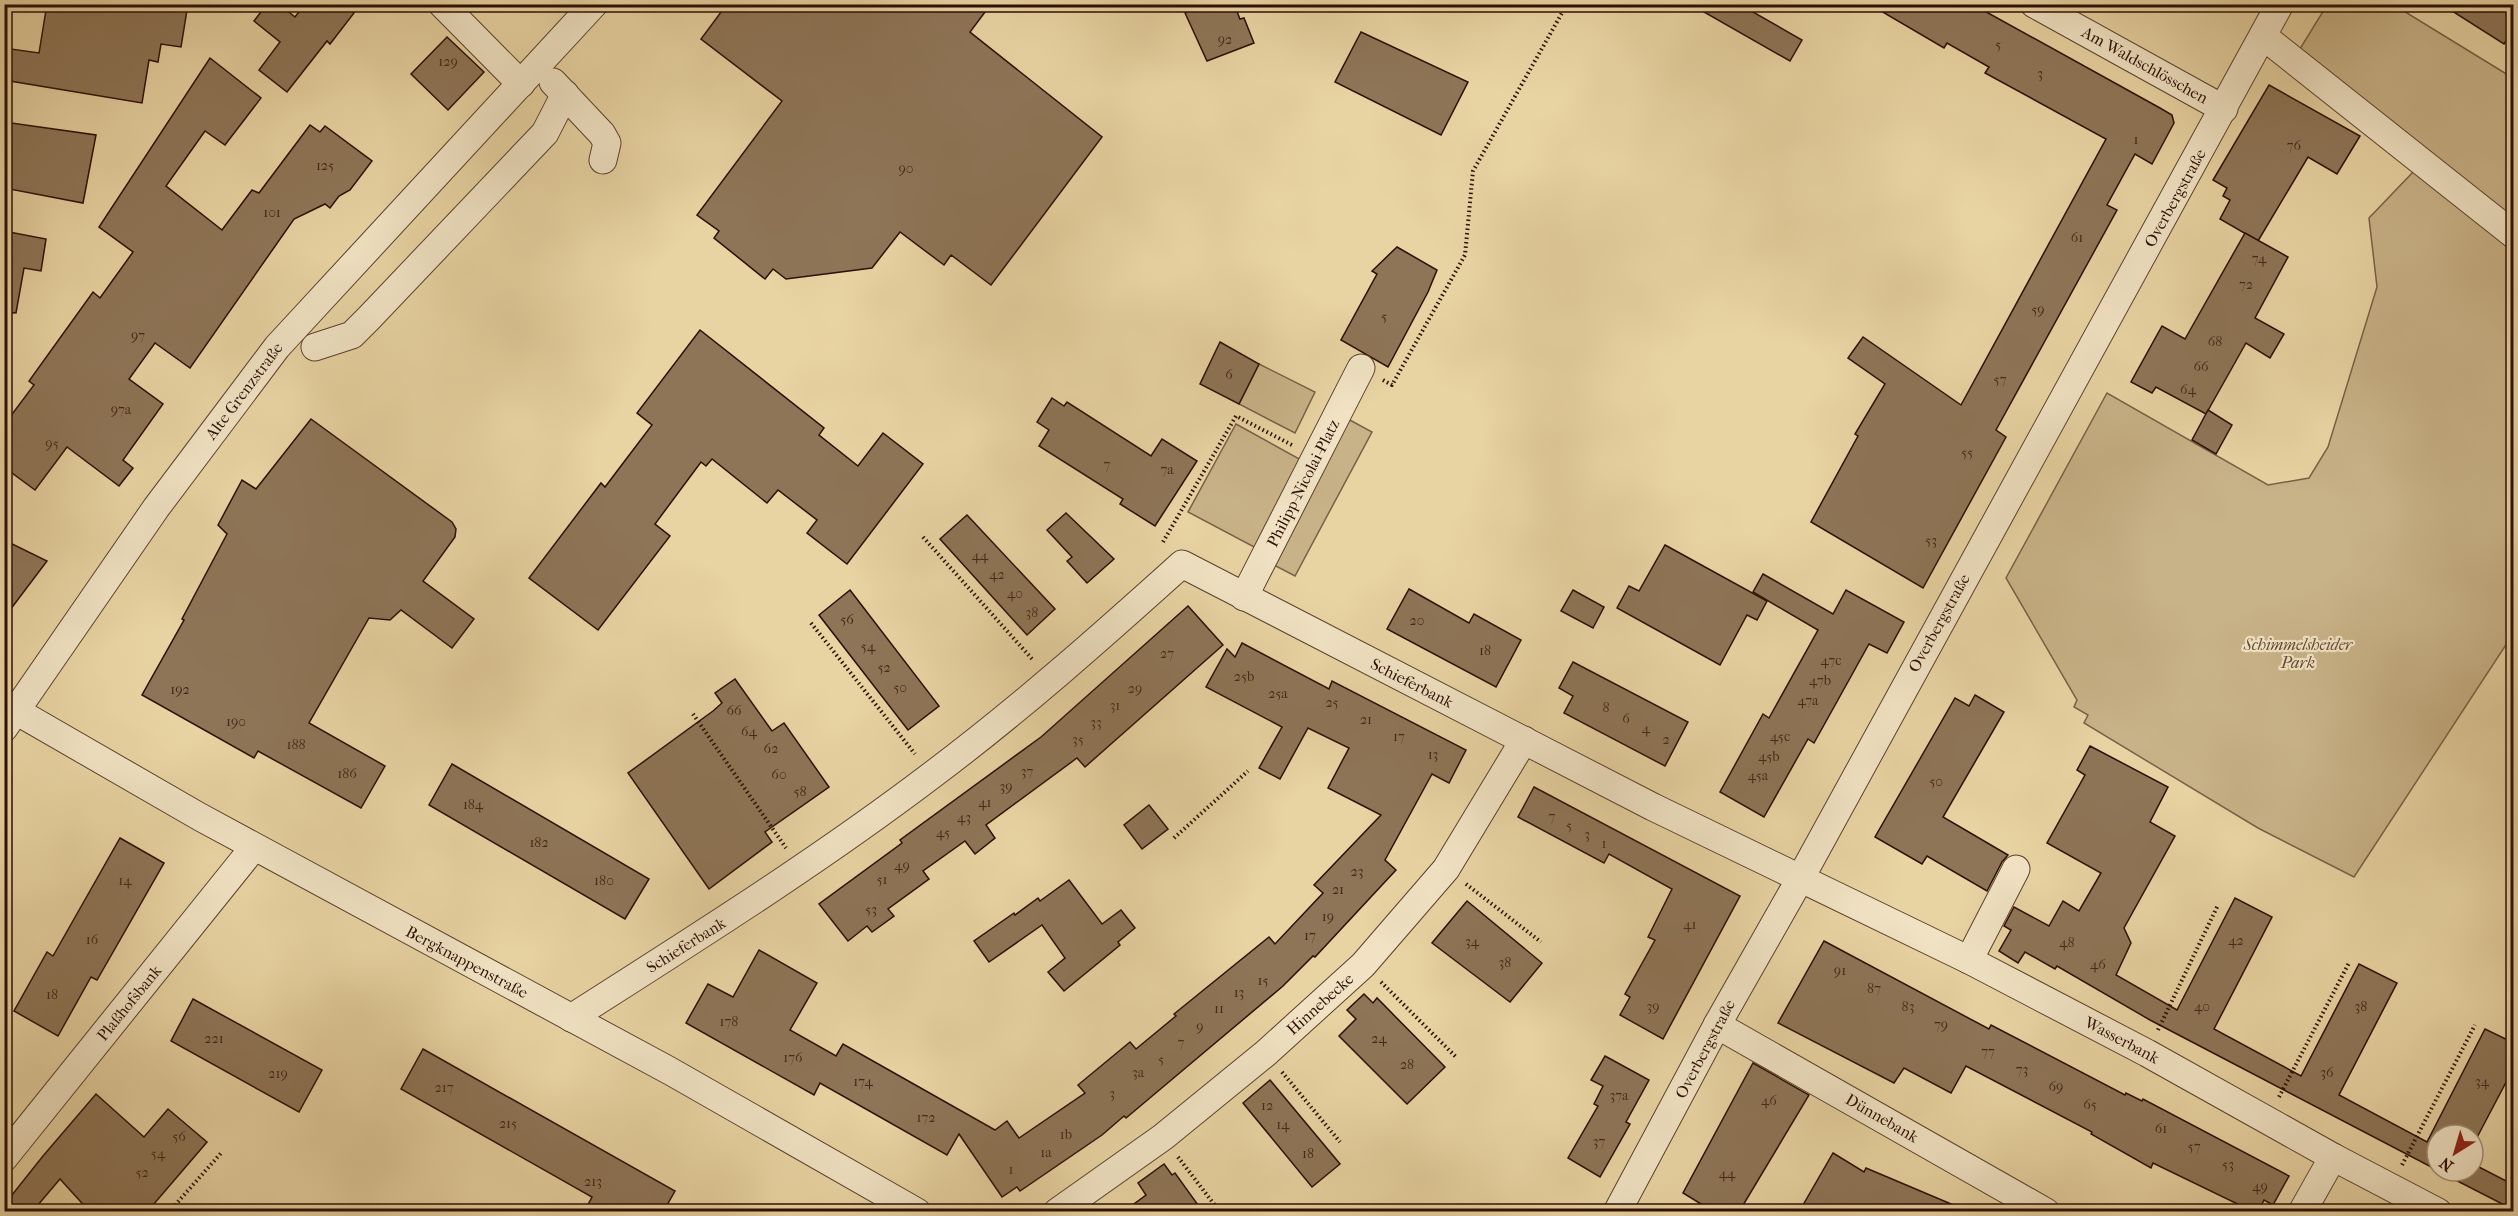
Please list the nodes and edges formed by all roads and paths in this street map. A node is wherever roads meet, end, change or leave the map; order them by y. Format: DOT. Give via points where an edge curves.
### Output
graph roads {
  1 [pos="442,4"];
  2 [pos="594,4"];
  3 [pos="1567,4"];
  4 [pos="2034,4"];
  5 [pos="2280,4"];
  6 [pos="2263,36"];
  7 [pos="530,75"];
  8 [pos="565,93"];
  9 [pos="2224,109"];
  10 [pos="603,160"];
  11 [pos="2514,235"];
  12 [pos="315,347"];
  13 [pos="1361,368"];
  14 [pos="1316,457"];
  15 [pos="923,537"];
  16 [pos="1158,551"];
  17 [pos="1244,597"];
  18 [pos="811,623"];
  19 [pos="1051,681"];
  20 [pos="693,714"];
  21 [pos="9,715"];
  22 [pos="1524,740"];
  23 [pos="1248,771"];
  24 [pos="932,776"];
  25 [pos="1174,838"];
  26 [pos="254,847"];
  27 [pos="800,868"];
  28 [pos="1446,869"];
  29 [pos="2016,869"];
  30 [pos="1800,879"];
  31 [pos="2218,905"];
  32 [pos="1541,942"];
  33 [pos="1969,960"];
  34 [pos="2349,963"];
  35 [pos="1363,965"];
  36 [pos="571,1018"];
  37 [pos="1717,1025"];
  38 [pos="2475,1025"];
  39 [pos="1266,1053"];
  40 [pos="2147,1053"];
  41 [pos="1457,1058"];
  42 [pos="2268,1119"];
  43 [pos="1163,1137"];
  44 [pos="1340,1142"];
  45 [pos="222,1152"];
  46 [pos="2333,1157"];
  47 [pos="4,1158"];
  48 [pos="2391,1187"];
  49 [pos="169,1212"];
  50 [pos="917,1212"];
  51 [pos="1057,1212"];
  52 [pos="1220,1212"];
  53 [pos="1617,1212"];
  54 [pos="2046,1212"];
  55 [pos="2302,1212"];
  56 [pos="2438,1212"];
  1 -- 7 [label="street"];
  2 -- 7 [label="street, Alte Grenzstraße"];
  3 -- 13 [label="path" via="1473,171 1465,255 1451,282 1392,385"];
  4 -- 9 [label="street, Am Waldschlösschen"];
  5 -- 6 [label="street, Overbergstraße"];
  6 -- 9 [label="street, Overbergstraße"];
  6 -- 11 [label="street"];
  7 -- 8 [label="street"];
  7 -- 21 [label="street, Alte Grenzstraße" via="277,347 156,508"];
  8 -- 10 [label="street" via="602,134 607,143"];
  8 -- 12 [label="street" via="545,133 369,318 352,334"];
  9 -- 30 [label="street, Overbergstraße"];
  13 -- 14 [label="street, Philipp-Nicolai-Platz"];
  14 -- 16 [label="path" via="1236,416"];
  14 -- 17 [label="street, Philipp-Nicolai-Platz"];
  15 -- 19 [label="path"];
  17 -- 19 [label="street, Schieferbank" via="1182,564"];
  17 -- 22 [label="street, Schieferbank"];
  18 -- 24 [label="path"];
  19 -- 24 [label="street, Schieferbank"];
  20 -- 27 [label="path"];
  21 -- 26 [label="street, Bergknappenstraße"];
  22 -- 28 [label="street, Hinnebecke"];
  22 -- 30 [label="street, Schieferbank"];
  23 -- 25 [label="path"];
  24 -- 27 [label="street, Schieferbank"];
  26 -- 36 [label="street, Bergknappenstraße"];
  26 -- 47 [label="street, Plaßhofsbank"];
  27 -- 36 [label="street, Schieferbank" via="773,890"];
  28 -- 32 [label="path"];
  28 -- 35 [label="street, Hinnebecke"];
  29 -- 33 [label="street"];
  30 -- 33 [label="street, Wasserbank"];
  30 -- 37 [label="street, Overbergstraße"];
  31 -- 40 [label="path"];
  33 -- 40 [label="street, Wasserbank"];
  34 -- 42 [label="path"];
  35 -- 39 [label="street, Hinnebecke"];
  35 -- 41 [label="path"];
  36 -- 50 [label="street, Bergknappenstraße"];
  37 -- 53 [label="street, Overbergstraße"];
  37 -- 54 [label="street, Dünnebank"];
  38 -- 48 [label="path"];
  39 -- 43 [label="street, Hinnebecke"];
  39 -- 44 [label="path"];
  40 -- 42 [label="street, Wasserbank"];
  42 -- 46 [label="street, Wasserbank"];
  43 -- 51 [label="street, Hinnebecke"];
  43 -- 52 [label="path"];
  45 -- 49 [label="path"];
  46 -- 48 [label="street, Wasserbank"];
  46 -- 55 [label="street"];
  48 -- 56 [label="street, Wasserbank"];
}
